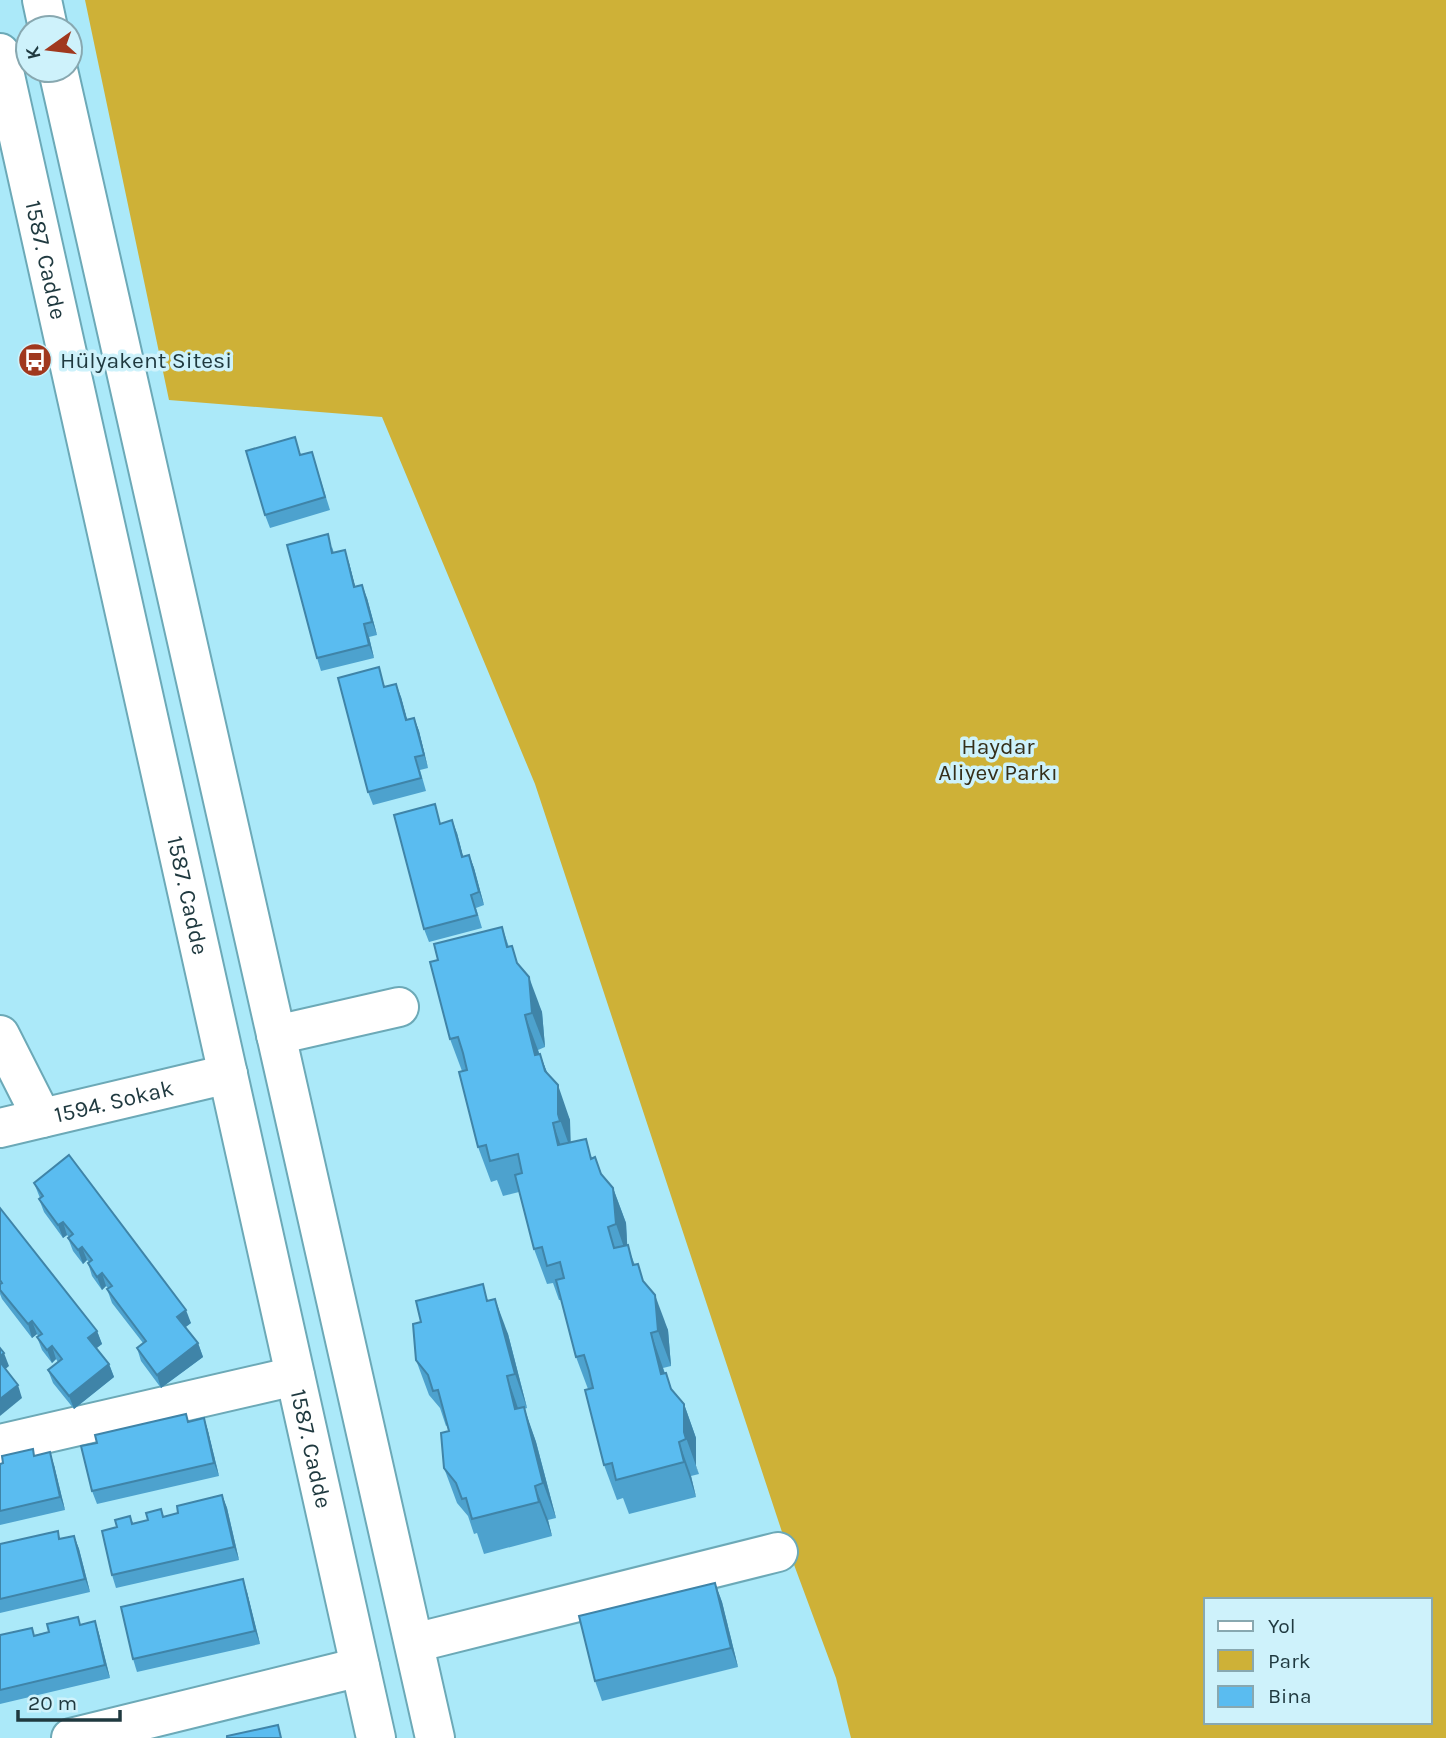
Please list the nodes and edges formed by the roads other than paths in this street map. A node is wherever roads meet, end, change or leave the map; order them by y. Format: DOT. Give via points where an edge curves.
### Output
graph roads {
  1 [pos="0,53"];
  2 [pos="61,84"];
  3 [pos="8,124"];
  4 [pos="399,1007"];
  5 [pos="0,1035"];
  6 [pos="276,1035"];
  7 [pos="228,1074"];
  8 [pos="42,1118"];
  9 [pos="0,1128"];
  10 [pos="295,1376"];
  11 [pos="0,1444"];
  12 [pos="778,1552"];
  13 [pos="414,1643"];
  14 [pos="360,1667"];
  15 [pos="71,1738"];
  16 [pos="376,1738"];
  17 [pos="435,1738"];
  1 -- 3 [label="main road, 1587. Cadde"];
  2 -- 6 [label="main road"];
  3 -- 7 [label="main road, 1587. Cadde"];
  4 -- 6 [label="main road"];
  5 -- 8 [label="main road"];
  6 -- 13 [label="main road"];
  7 -- 8 [label="main road, 1594. Sokak"];
  7 -- 10 [label="main road, 1587. Cadde"];
  8 -- 9 [label="main road, 1594. Sokak"];
  10 -- 11 [label="main road"];
  10 -- 14 [label="main road, 1587. Cadde"];
  12 -- 13 [label="main road"];
  13 -- 17 [label="main road"];
  14 -- 15 [label="main road"];
  14 -- 16 [label="main road, 1587. Cadde"];
}
